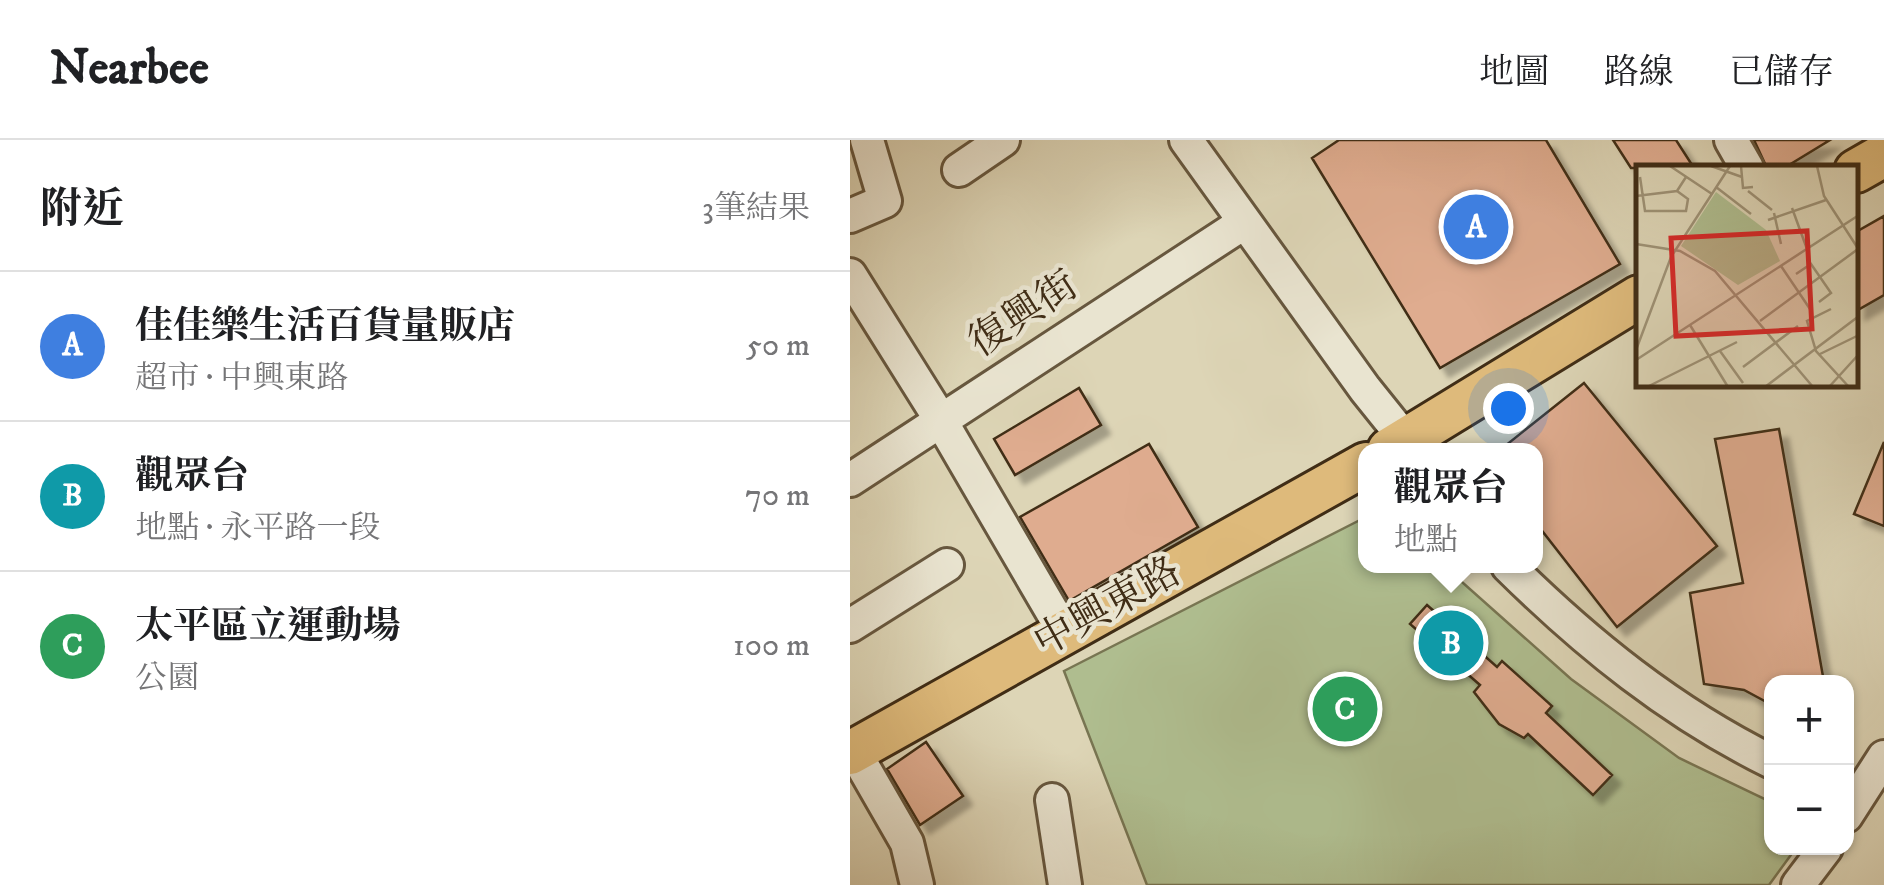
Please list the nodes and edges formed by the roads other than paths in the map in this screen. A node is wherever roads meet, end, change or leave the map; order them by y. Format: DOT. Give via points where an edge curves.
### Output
graph roads {
  1 [pos="867,140"];
  2 [pos="1003,140"];
  3 [pos="1186,140"];
  4 [pos="1731,140"];
  5 [pos="1884,155"];
  6 [pos="1745,165"];
  7 [pos="1859,169"];
  8 [pos="959,170"];
  9 [pos="850,216"];
  10 [pos="1245,222"];
  11 [pos="850,275"];
  12 [pos="1636,299"];
  13 [pos="938,422"];
  14 [pos="1400,443"];
  15 [pos="1409,443"];
  16 [pos="1358,468"];
  17 [pos="850,480"];
  18 [pos="947,565"];
  19 [pos="1515,573"];
  20 [pos="850,626"];
  21 [pos="1064,632"];
  22 [pos="852,752"];
  23 [pos="1884,757"];
  24 [pos="1764,758"];
  25 [pos="1052,800"];
  26 [pos="1859,804"];
  27 [pos="1821,855"];
  28 [pos="916,885"];
  29 [pos="1066,885"];
  30 [pos="1798,885"];
  1 -- 9 [label="street" via="885,200"];
  2 -- 8 [label="street"];
  3 -- 10 [label="street"];
  4 -- 6 [label="street"];
  5 -- 7 [label="main road"];
  10 -- 13 [label="street, 復興街"];
  10 -- 14 [label="street"];
  11 -- 13 [label="street"];
  12 -- 15 [label="main road"];
  13 -- 17 [label="street, 復興街"];
  13 -- 21 [label="street"];
  16 -- 21 [label="main road, 中興東路"];
  18 -- 20 [label="street"];
  19 -- 24 [label="street" via="1617,665"];
  21 -- 22 [label="main road, 中興東路"];
  22 -- 28 [label="street" via="907,843"];
  23 -- 26 [label="street"];
  25 -- 29 [label="street"];
  27 -- 30 [label="street"];
}
